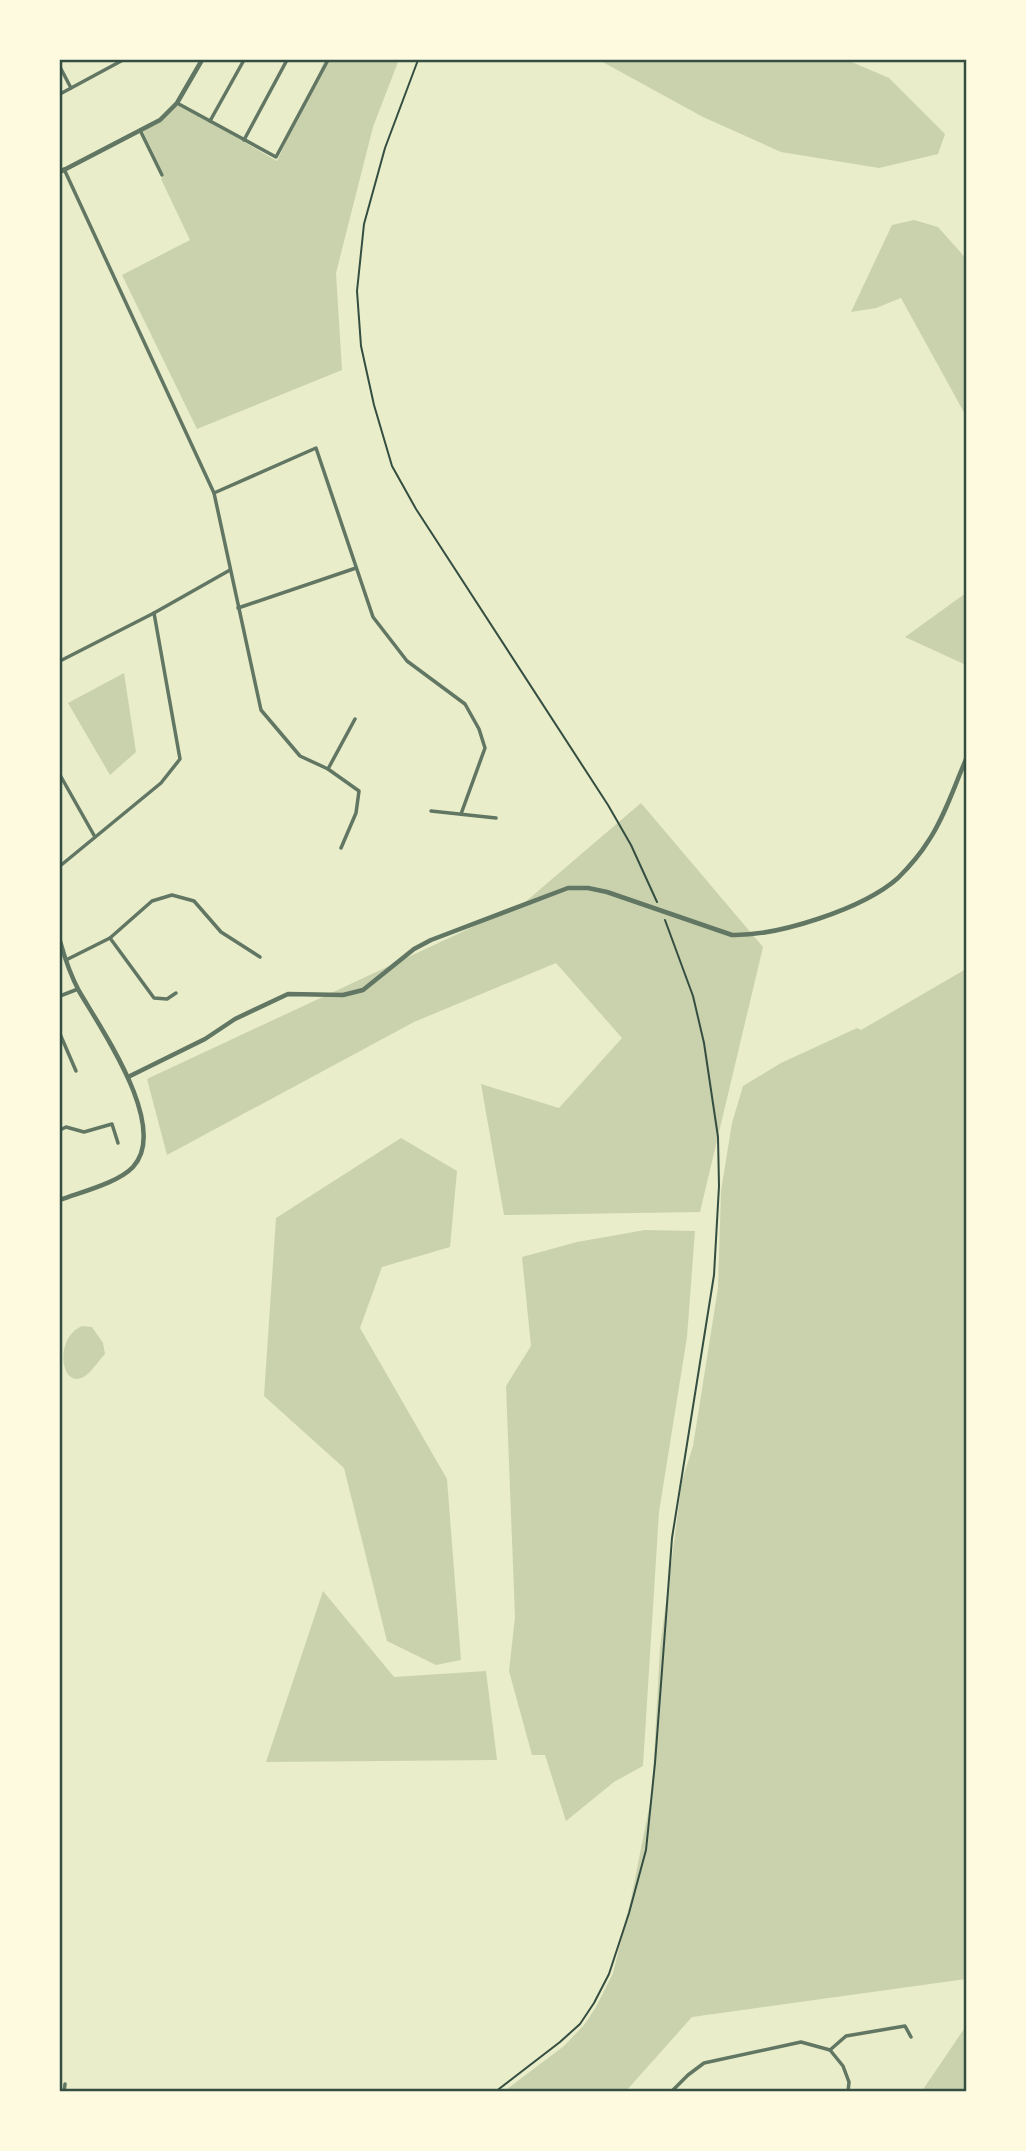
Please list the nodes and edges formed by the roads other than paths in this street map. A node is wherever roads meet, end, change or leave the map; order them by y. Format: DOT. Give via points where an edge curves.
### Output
graph roads {
  1 [pos="123,60"];
  2 [pos="202,60"];
  3 [pos="244,60"];
  4 [pos="287,60"];
  5 [pos="328,60"];
  6 [pos="60,67"];
  7 [pos="71,88"];
  8 [pos="60,94"];
  9 [pos="177,103"];
  10 [pos="210,121"];
  11 [pos="140,130"];
  12 [pos="244,140"];
  13 [pos="62,171"];
  14 [pos="162,175"];
  15 [pos="214,493"];
  16 [pos="356,568"];
  17 [pos="230,570"];
  18 [pos="238,608"];
  19 [pos="154,613"];
  20 [pos="60,661"];
  21 [pos="355,719"];
  22 [pos="967,757"];
  23 [pos="328,769"];
  24 [pos="60,775"];
  25 [pos="431,811"];
  26 [pos="461,814"];
  27 [pos="496,818"];
  28 [pos="95,837"];
  29 [pos="341,848"];
  30 [pos="60,866"];
  31 [pos="110,938"];
  32 [pos="60,941"];
  33 [pos="260,957"];
  34 [pos="65,960"];
  35 [pos="78,989"];
  36 [pos="176,993"];
  37 [pos="60,996"];
  38 [pos="60,1034"];
  39 [pos="76,1072"];
  40 [pos="128,1077"];
  41 [pos="60,1129"];
  42 [pos="117,1143"];
  43 [pos="60,1200"];
  44 [pos="911,2037"];
  45 [pos="830,2050"];
  46 [pos="65,2084"];
  47 [pos="64,2091"];
  48 [pos="671,2091"];
  49 [pos="848,2091"];
  1 -- 7 [label="street"];
  2 -- 9 [label="street"];
  3 -- 10 [label="street"];
  4 -- 12 [label="street"];
  5 -- 12 [label="street" via="276,157"];
  6 -- 7 [label="street"];
  7 -- 8 [label="street"];
  9 -- 10 [label="street"];
  9 -- 11 [label="street" via="160,120"];
  10 -- 12 [label="street"];
  11 -- 13 [label="street"];
  11 -- 14 [label="street"];
  13 -- 15 [label="street" via="115,275"];
  15 -- 16 [label="street" via="316,448"];
  15 -- 17 [label="street"];
  16 -- 18 [label="street"];
  16 -- 26 [label="street" via="373,617 387,636 407,661 464,704 479,729 485,748"];
  17 -- 18 [label="street"];
  17 -- 19 [label="street"];
  18 -- 23 [label="street" via="261,710 300,756"];
  19 -- 20 [label="street"];
  19 -- 28 [label="street" via="180,759 161,783"];
  21 -- 23 [label="street"];
  22 -- 40 [label="street" via="929,840 897,878 824,916 754,936 732,935 607,892 568,888 431,940 363,990 343,995 288,994"];
  23 -- 29 [label="street" via="359,791 356,813"];
  24 -- 28 [label="street"];
  25 -- 26 [label="street"];
  26 -- 27 [label="street"];
  28 -- 30 [label="street"];
  31 -- 33 [label="street" via="152,901 172,895 194,901 220,932"];
  31 -- 34 [label="street"];
  31 -- 36 [label="street" via="154,999"];
  32 -- 34 [label="street"];
  34 -- 35 [label="street"];
  35 -- 37 [label="street"];
  35 -- 40 [label="street"];
  38 -- 39 [label="street"];
  40 -- 43 [label="street" via="144,1136 140,1157 121,1177"];
  41 -- 42 [label="street" via="84,1132 112,1124"];
  44 -- 45 [label="street" via="905,2026 846,2036"];
  45 -- 48 [label="street" via="801,2042 704,2063"];
  45 -- 49 [label="street" via="843,2066"];
  46 -- 47 [label="street"];
}
